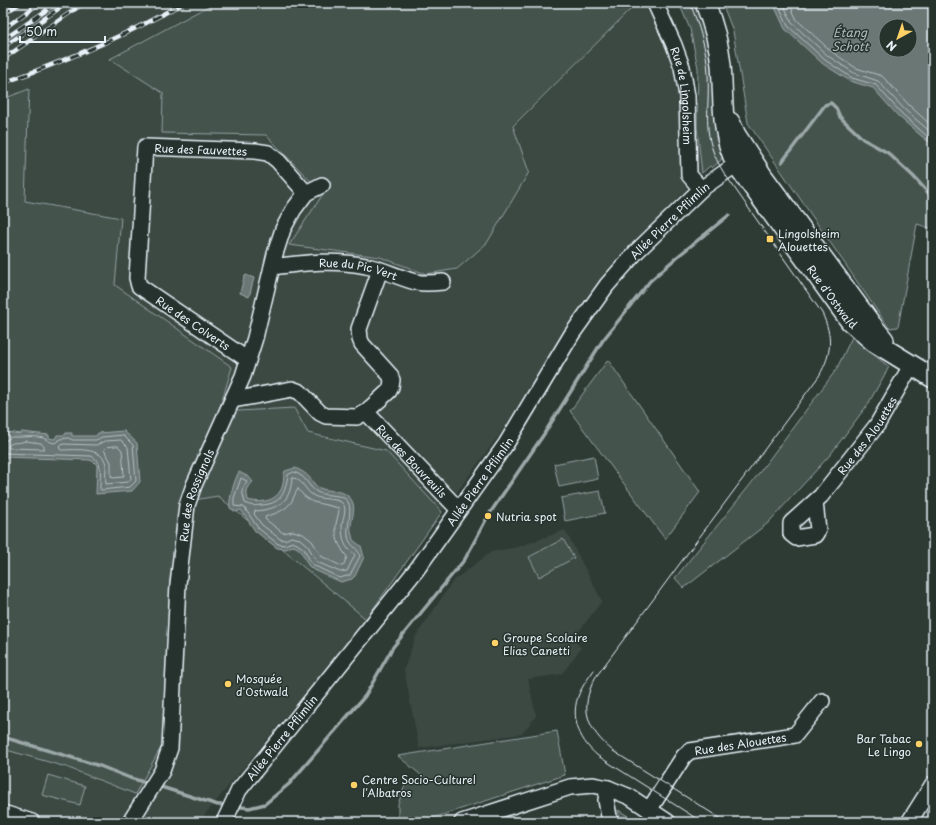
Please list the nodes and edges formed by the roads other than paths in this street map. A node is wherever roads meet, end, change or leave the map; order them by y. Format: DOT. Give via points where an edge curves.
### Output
graph roads {
  1 [pos="654,3"];
  2 [pos="705,3"];
  3 [pos="744,162"];
  4 [pos="322,185"];
  5 [pos="701,190"];
  6 [pos="306,193"];
  7 [pos="272,267"];
  8 [pos="380,270"];
  9 [pos="443,282"];
  10 [pos="139,286"];
  11 [pos="248,360"];
  12 [pos="906,360"];
  13 [pos="933,378"];
  14 [pos="233,400"];
  15 [pos="366,412"];
  16 [pos="815,502"];
  17 [pos="458,509"];
  18 [pos="822,701"];
  19 [pos="933,784"];
  20 [pos="608,788"];
  21 [pos="649,810"];
  22 [pos="228,813"];
  23 [pos="4,815"];
  24 [pos="32,822"];
  25 [pos="130,822"];
  26 [pos="462,822"];
  27 [pos="610,822"];
  28 [pos="668,822"];
  29 [pos="909,822"];
  1 -- 5 [label="street, Rue de Lingolsheim" via="682,67 687,96 689,175"];
  2 -- 3 [label="main road" via="719,49 723,100"];
  3 -- 5 [label="street, Allée Pierre Pflimlin"];
  3 -- 12 [label="main road, Rue d'Ostwald" via="850,321 874,342"];
  4 -- 6 [label="street, Rue des Rossignols"];
  5 -- 17 [label="street, Allée Pierre Pflimlin" via="637,251 607,285 572,334 506,444"];
  6 -- 7 [label="street, Rue des Rossignols" via="283,229"];
  6 -- 10 [label="street, Rue des Fauvettes" via="268,153 145,147 137,278"];
  7 -- 8 [label="street, Rue du Pic Vert" via="330,261"];
  7 -- 11 [label="street, Rue des Rossignols"];
  8 -- 9 [label="street, Rue du Pic Vert" via="416,282"];
  8 -- 15 [label="street" via="359,335 362,344 390,375 392,384 389,391"];
  10 -- 11 [label="street, Rue des Colverts"];
  11 -- 14 [label="street, Rue des Rossignols"];
  12 -- 13 [label="main road, Rue d'Ostwald"];
  12 -- 16 [label="street, Rue des Alouettes" via="877,426"];
  14 -- 15 [label="street" via="292,389 300,392 326,416 357,417"];
  14 -- 25 [label="street, Rue des Rossignols" via="187,505 178,591 170,748 165,764"];
  15 -- 17 [label="street, Rue des Bouvreuils"];
  17 -- 22 [label="street, Allée Pierre Pflimlin" via="417,569 239,790"];
  18 -- 21 [label="street, Rue des Alouettes" via="795,735 690,751 684,756"];
  19 -- 29 [label="street"];
  20 -- 21 [label="street"];
  20 -- 26 [label="street" via="593,785 570,787"];
  20 -- 27 [label="street" via="606,800"];
  21 -- 28 [label="street"];
  23 -- 24 [label="street"];
}
